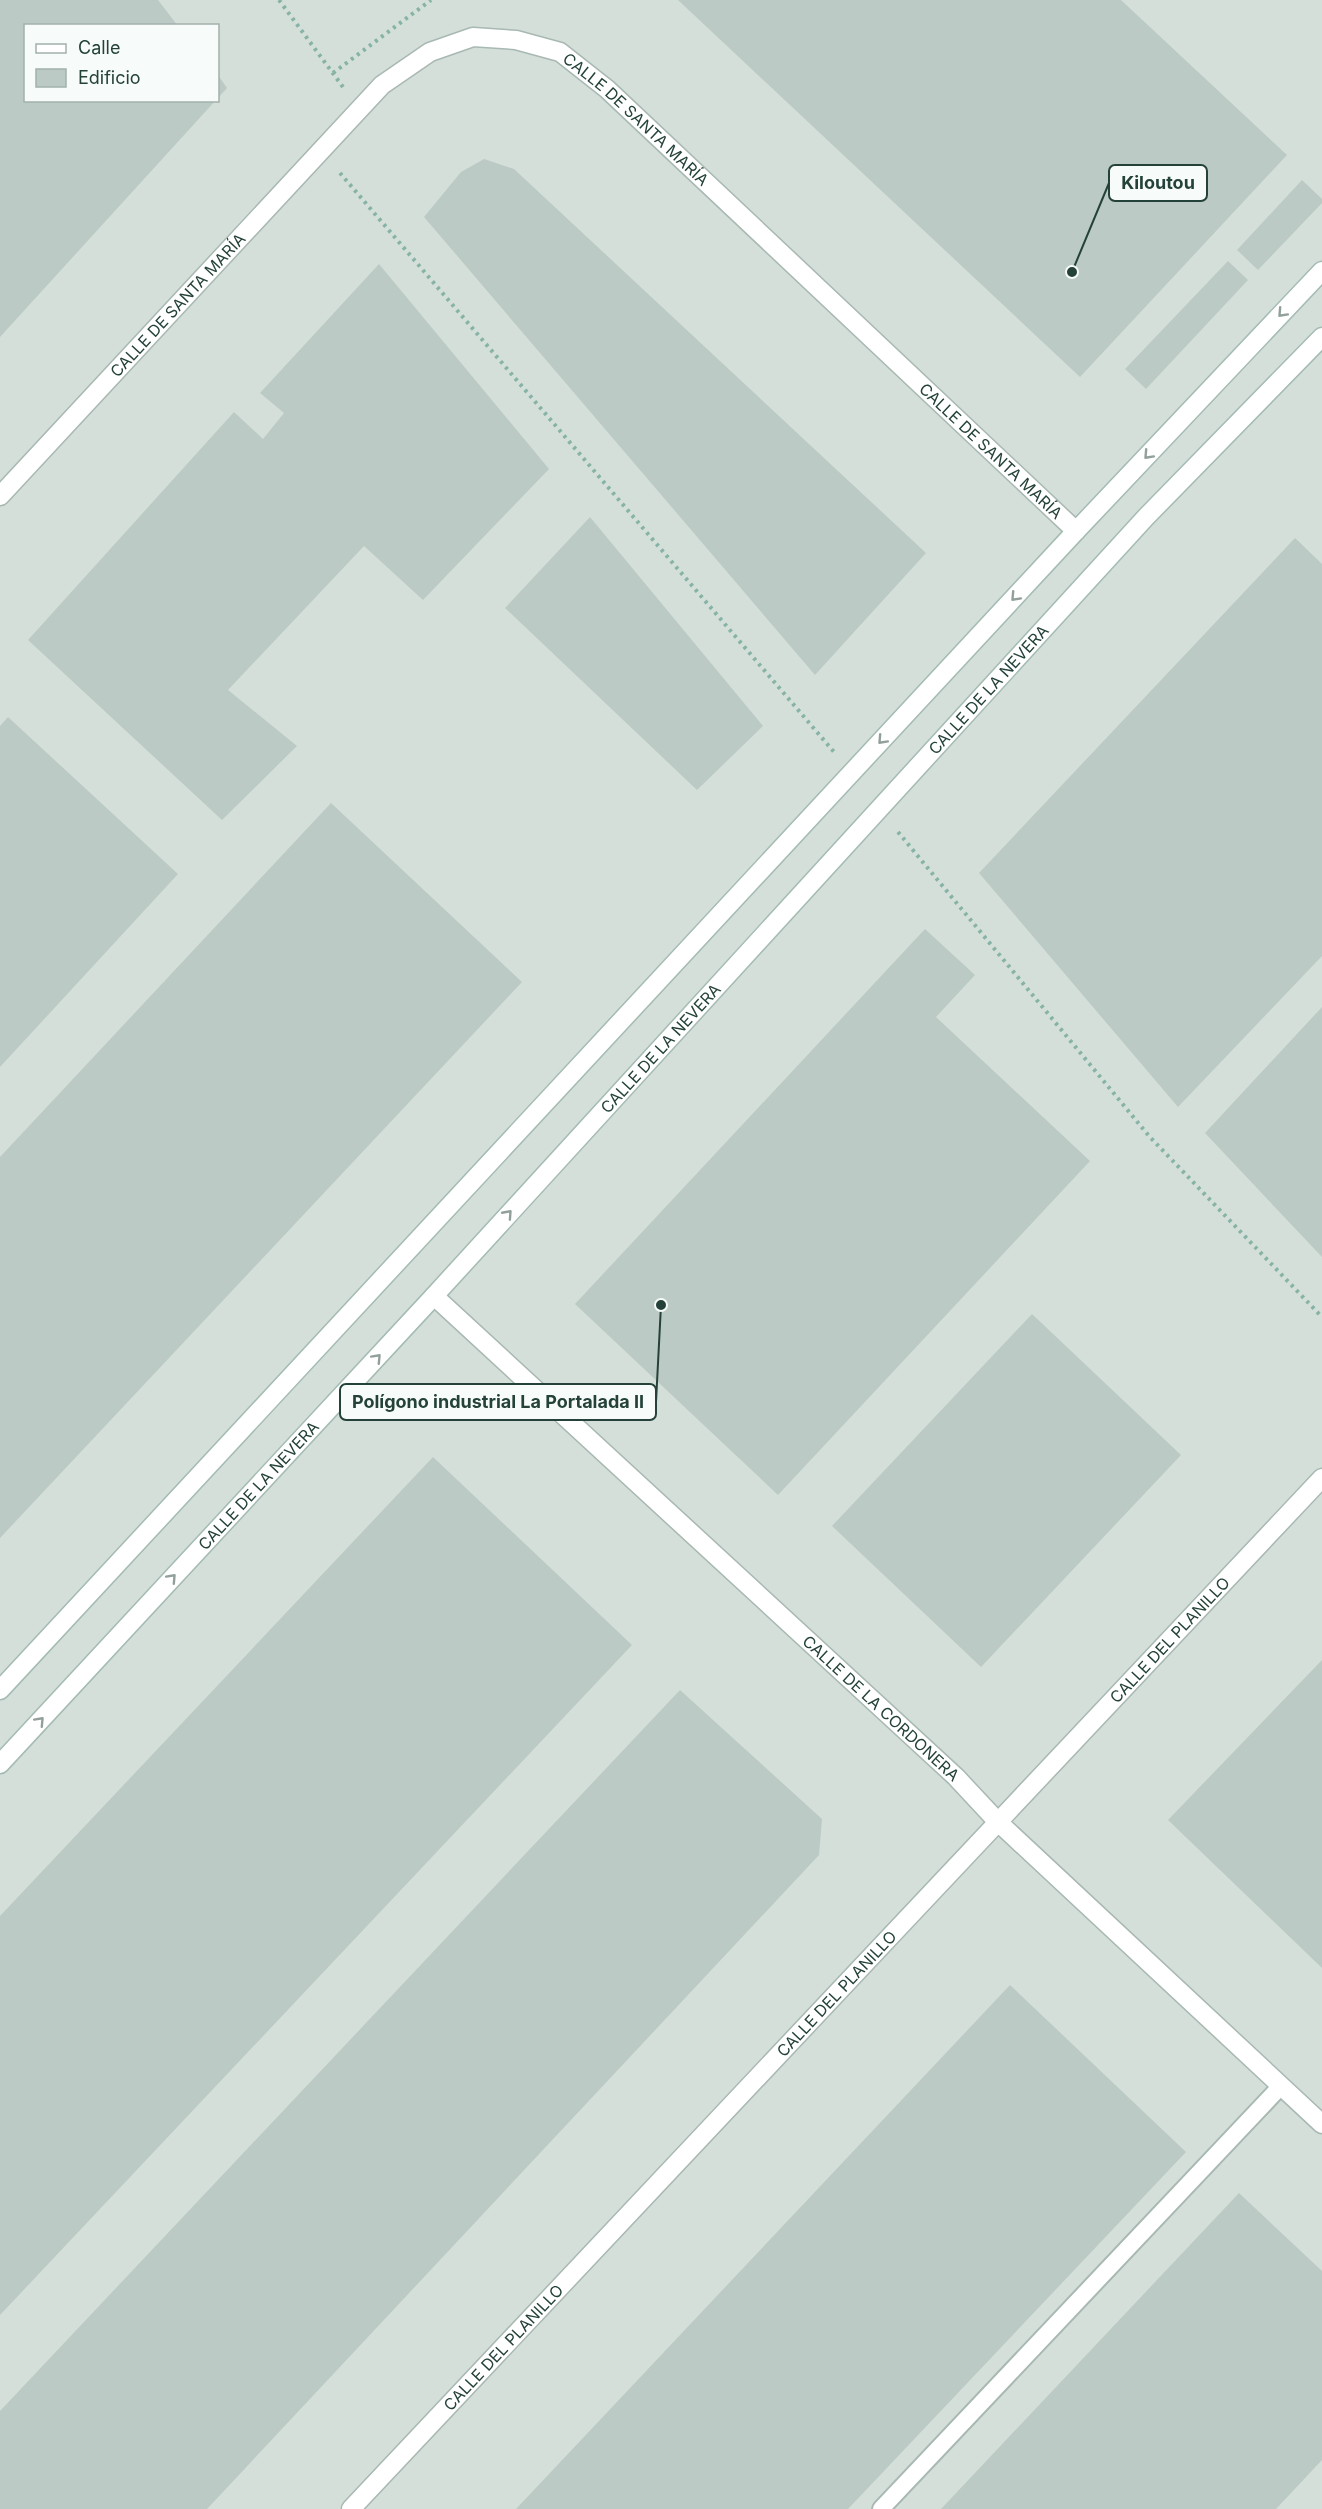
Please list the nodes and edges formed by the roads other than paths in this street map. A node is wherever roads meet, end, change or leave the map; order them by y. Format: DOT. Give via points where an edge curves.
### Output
graph roads {
  1 [pos="1322,270"];
  2 [pos="1322,337"];
  3 [pos="0,496"];
  4 [pos="1076,531"];
  5 [pos="434,1296"];
  6 [pos="1322,1478"];
  7 [pos="0,1690"];
  8 [pos="0,1764"];
  9 [pos="997,1821"];
  10 [pos="1281,2086"];
  11 [pos="1322,2124"];
  12 [pos="351,2509"];
  13 [pos="881,2509"];
  1 -- 4 [label="street, one-way"];
  5 -- 2 [label="street, CALLE DE LA NEVERA, one-way" via="1146,517"];
  3 -- 4 [label="street, CALLE DE SANTA MARÍA" via="382,85 430,52 473,38 516,40 560,52 607,89"];
  4 -- 7 [label="street, one-way"];
  8 -- 5 [label="street, CALLE DE LA NEVERA, one-way"];
  5 -- 9 [label="street, CALLE DE LA CORDONERA" via="956,1777"];
  6 -- 9 [label="street, CALLE DEL PLANILLO"];
  9 -- 10 [label="street, CALLE DE LA CORDONERA"];
  9 -- 12 [label="street, CALLE DEL PLANILLO"];
  10 -- 11 [label="street, CALLE DE LA CORDONERA"];
  10 -- 13 [label="lane"];
}
